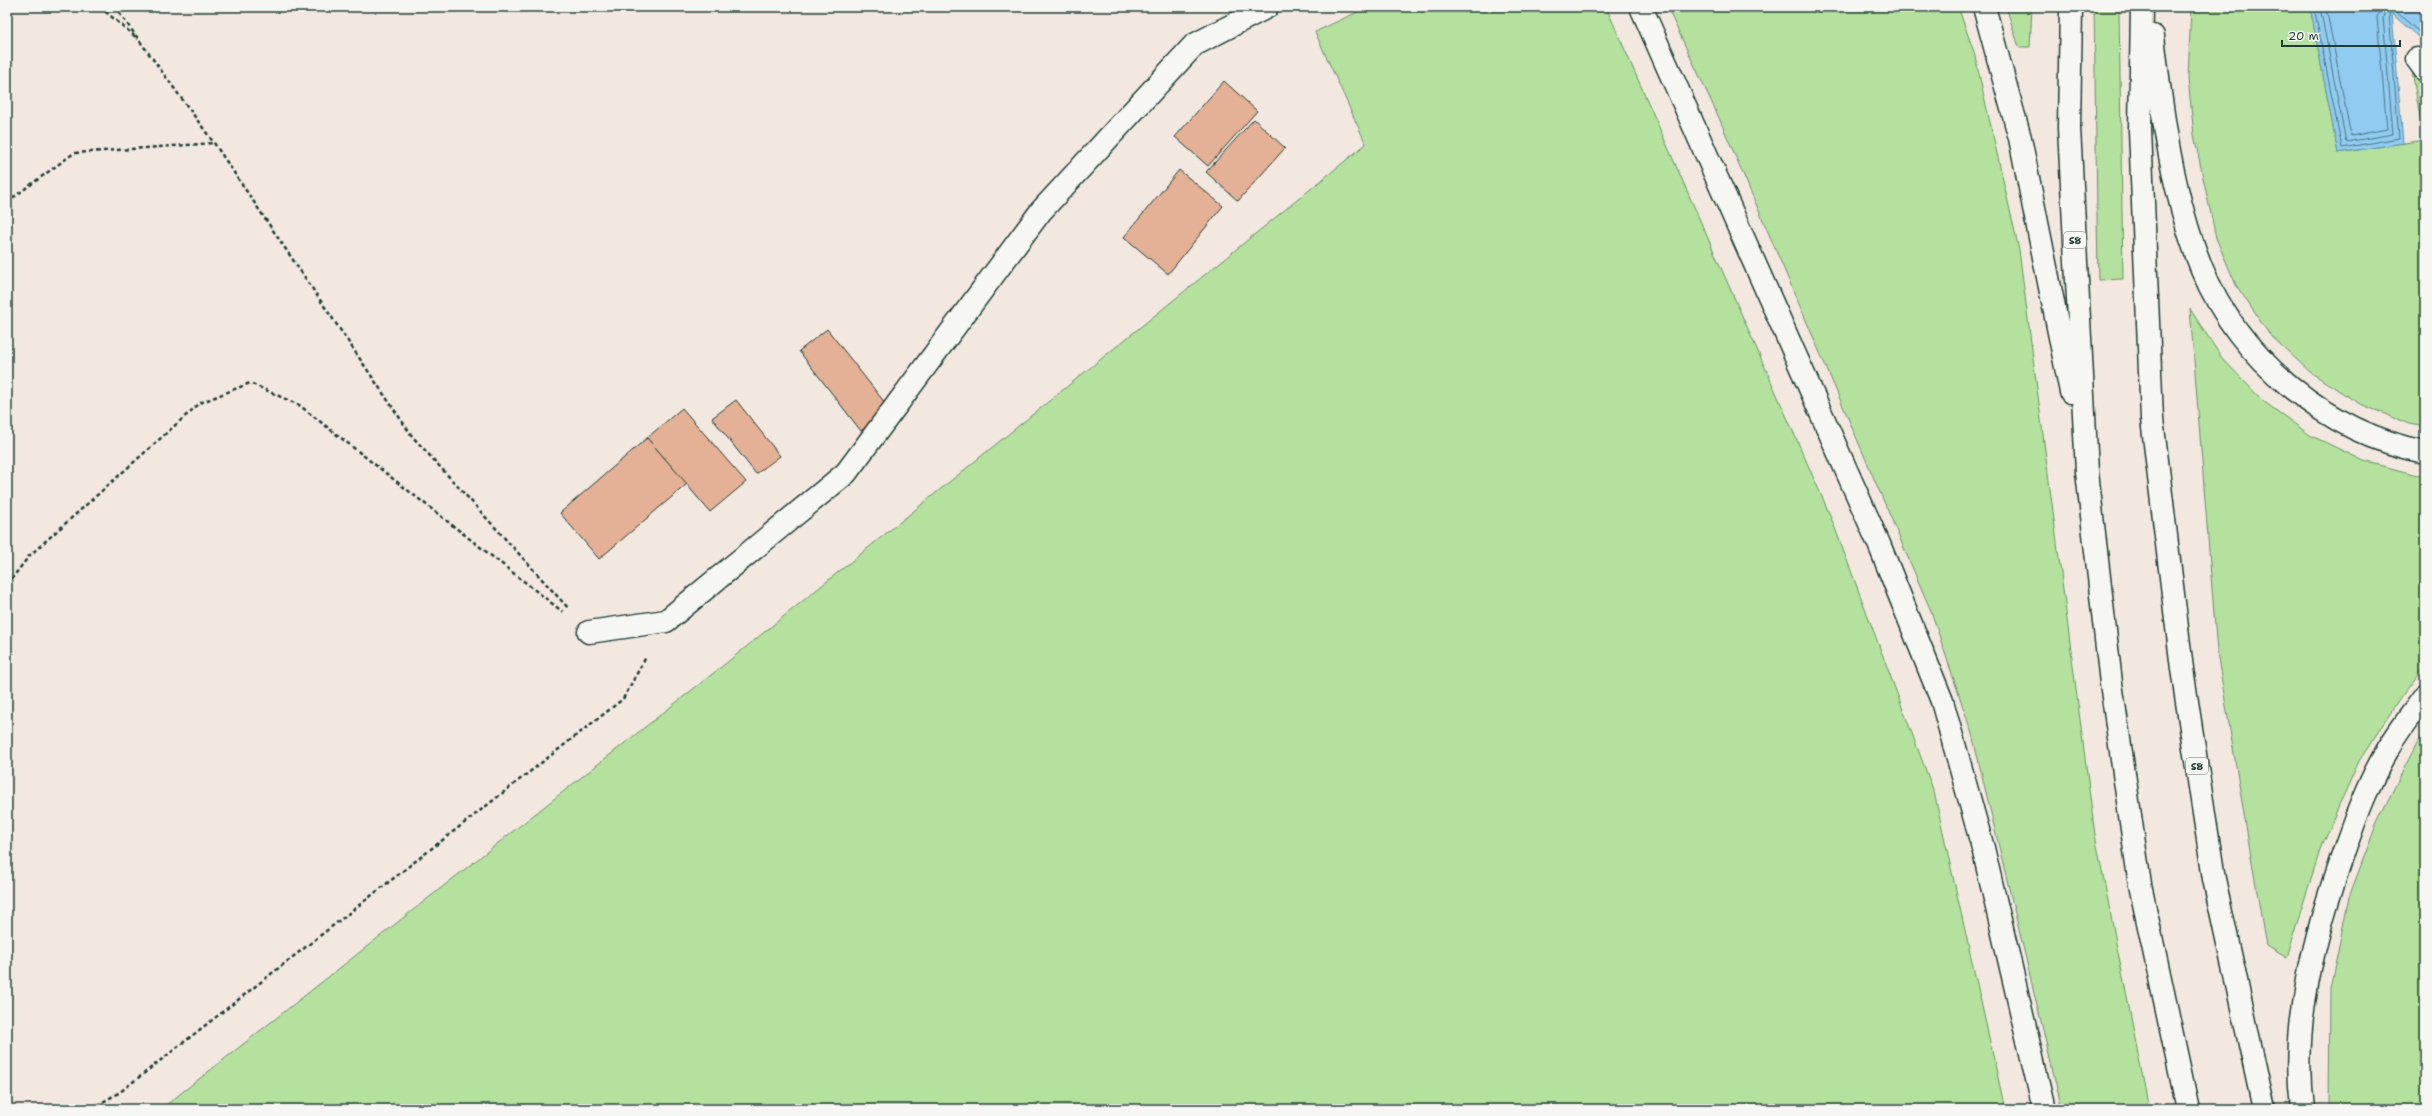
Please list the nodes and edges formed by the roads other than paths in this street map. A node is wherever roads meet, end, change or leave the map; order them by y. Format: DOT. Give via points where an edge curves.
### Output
graph roads {
  1 [pos="1268,7"];
  2 [pos="1641,7"];
  3 [pos="1984,7"];
  4 [pos="2071,7"];
  5 [pos="2142,7"];
  6 [pos="2149,7"];
  7 [pos="2425,452"];
  8 [pos="2087,472"];
  9 [pos="589,632"];
  10 [pos="2425,696"];
  11 [pos="2044,1109"];
  12 [pos="2188,1109"];
  13 [pos="2264,1109"];
  14 [pos="2302,1109"];
  1 -- 9 [label="main road" via="1194,45 1041,211 846,473 666,621"];
  2 -- 11 [label="main road" via="1878,544 1942,701 1983,848"];
  3 -- 8 [label="main road" via="2023,154"];
  4 -- 8 [label="main road, S8" via="2069,128"];
  5 -- 13 [label="main road, S8" via="2140,130 2152,420 2182,668 2214,879"];
  6 -- 7 [label="main road" via="2164,129 2184,213 2202,268 2230,321 2262,359 2295,392 2331,416 2374,436"];
  8 -- 12 [label="main road, S8" via="2111,683 2140,885"];
  10 -- 14 [label="main road" via="2387,751 2355,818 2333,883 2314,951 2301,1021"];
}
